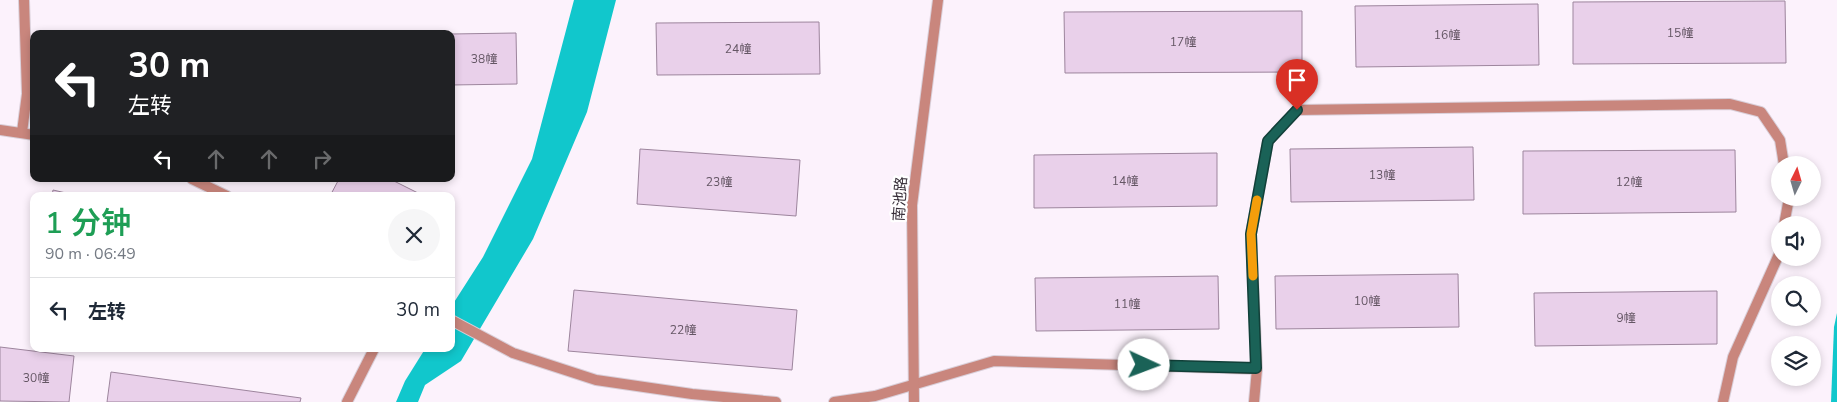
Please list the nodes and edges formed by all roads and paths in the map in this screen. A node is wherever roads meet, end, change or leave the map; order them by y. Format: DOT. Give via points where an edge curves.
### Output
graph roads {
  1 [pos="24,0"];
  2 [pos="938,0"];
  3 [pos="0,130"];
  4 [pos="22,132"];
  5 [pos="30,133"];
  6 [pos="1783,156"];
  7 [pos="198,182"];
  8 [pos="219,192"];
  9 [pos="1774,266"];
  10 [pos="455,322"];
  11 [pos="372,352"];
  12 [pos="1256,368"];
  13 [pos="913,384"];
  14 [pos="347,402"];
  15 [pos="776,402"];
  16 [pos="834,402"];
  17 [pos="914,402"];
  18 [pos="1254,402"];
  19 [pos="1723,402"];
  1 -- 4 [label="street" via="26,94"];
  2 -- 13 [label="street, 南池路" via="912,206"];
  3 -- 4 [label="street"];
  4 -- 5 [label="street"];
  6 -- 12 [label="street" via="1780,140 1761,112 1730,104 1297,110 1268,141 1251,234"];
  7 -- 8 [label="street"];
  9 -- 19 [label="street" via="1733,357"];
  10 -- 15 [label="street" via="513,353 596,380"];
  11 -- 14 [label="street"];
  12 -- 13 [label="street" via="994,361"];
  12 -- 18 [label="street"];
  13 -- 16 [label="street" via="875,396"];
  13 -- 17 [label="street, 南池路"];
}
